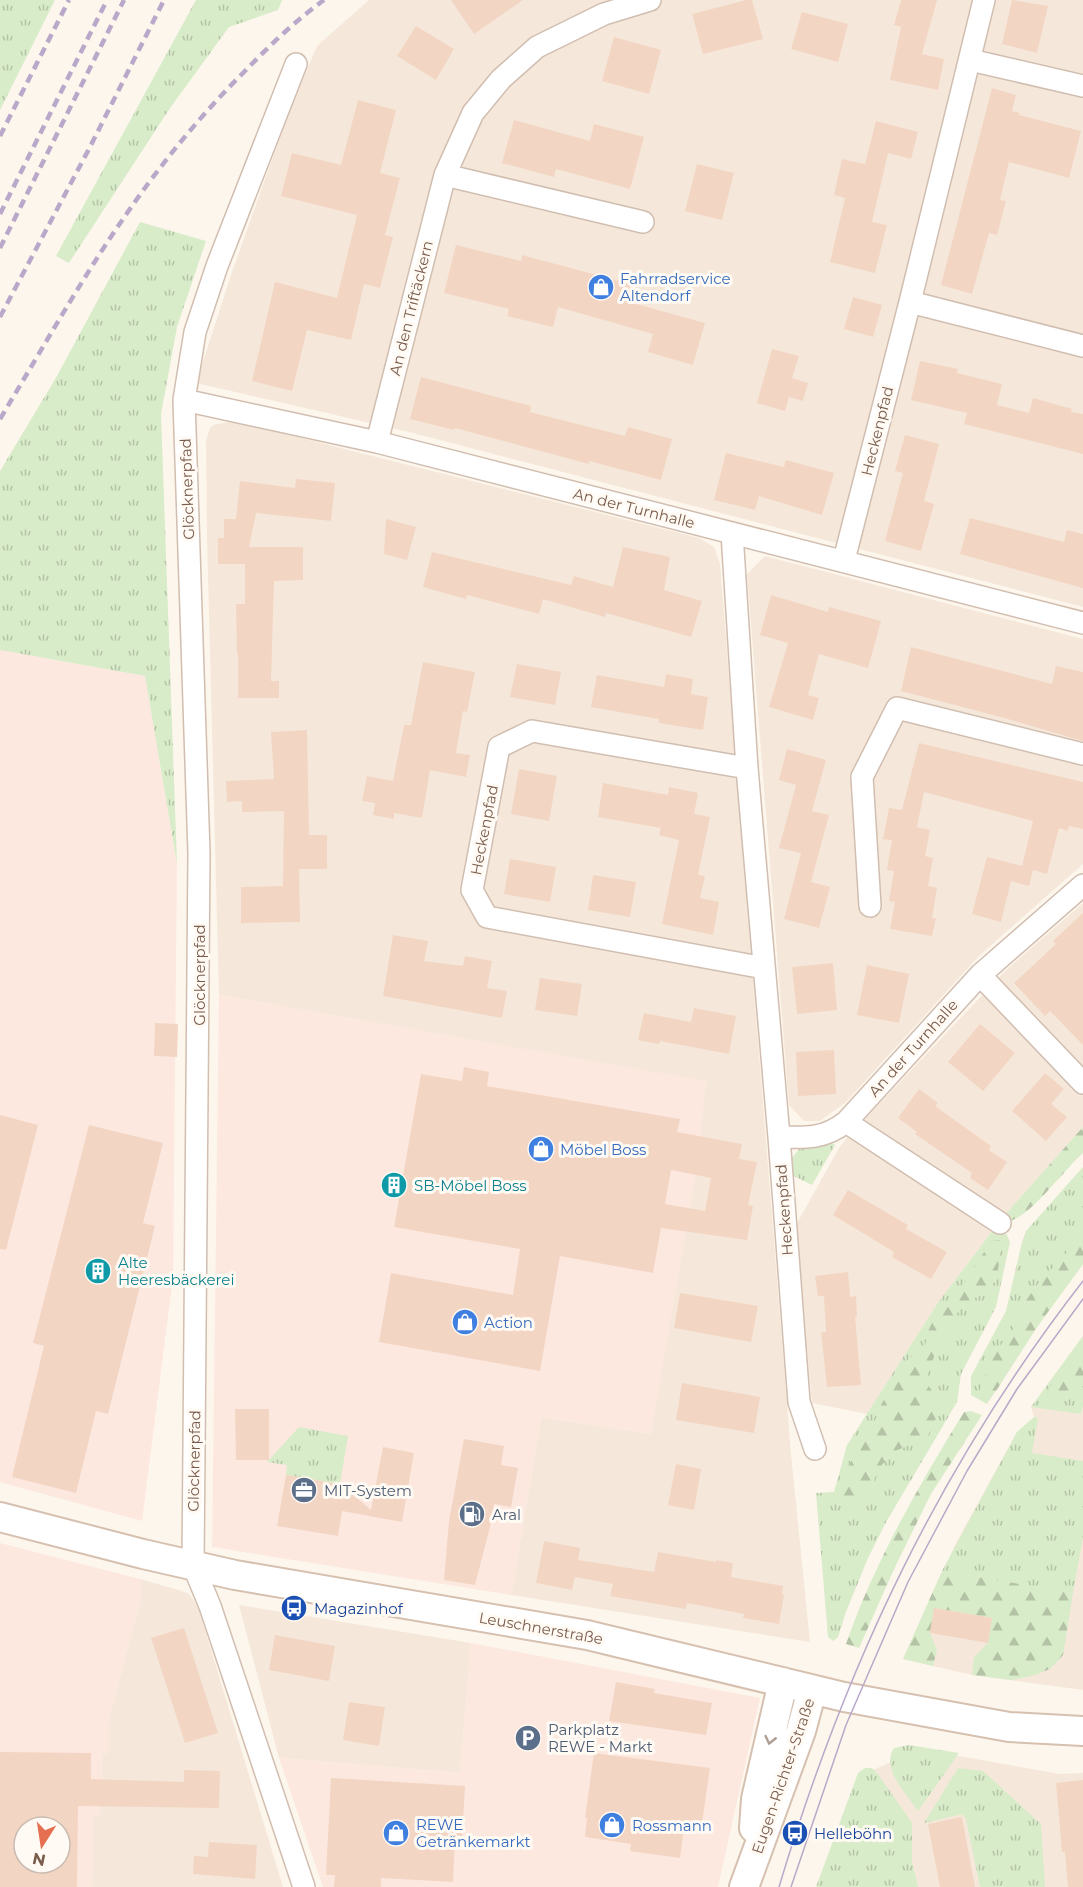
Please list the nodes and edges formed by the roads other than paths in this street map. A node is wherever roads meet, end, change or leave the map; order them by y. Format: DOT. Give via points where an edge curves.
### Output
graph roads {
  1 [pos="650,0"];
  2 [pos="984,0"];
  3 [pos="970,60"];
  4 [pos="296,64"];
  5 [pos="1083,86"];
  6 [pos="445,175"];
  7 [pos="643,222"];
  8 [pos="910,302"];
  9 [pos="1083,346"];
  10 [pos="184,400"];
  11 [pos="377,442"];
  12 [pos="732,532"];
  13 [pos="844,561"];
  14 [pos="1083,623"];
  15 [pos="1083,754"];
  16 [pos="747,768"];
  17 [pos="1083,885"];
  18 [pos="870,906"];
  19 [pos="764,968"];
  20 [pos="980,975"];
  21 [pos="1083,1083"];
  22 [pos="846,1122"];
  23 [pos="779,1137"];
  24 [pos="1000,1223"];
  25 [pos="815,1449"];
  26 [pos="0,1517"];
  27 [pos="193,1565"];
  28 [pos="783,1683"];
  29 [pos="812,1690"];
  30 [pos="1083,1731"];
  31 [pos="748,1875"];
  32 [pos="304,1887"];
  1 -- 6 [label="street, An den Triftäckern" via="604,14 537,47 501,79 473,113"];
  2 -- 3 [label="street, Heckenpfad"];
  3 -- 5 [label="street"];
  3 -- 8 [label="street, Heckenpfad"];
  4 -- 10 [label="street, Glöcknerpfad" via="195,332"];
  6 -- 7 [label="street"];
  6 -- 11 [label="street, An den Triftäckern"];
  8 -- 9 [label="street"];
  8 -- 13 [label="street, Heckenpfad"];
  10 -- 11 [label="street, An der Turnhalle"];
  10 -- 27 [label="street, Glöcknerpfad" via="199,853"];
  11 -- 12 [label="street, An der Turnhalle"];
  12 -- 13 [label="street, An der Turnhalle"];
  12 -- 16 [label="street, Heckenpfad"];
  13 -- 14 [label="street, An der Turnhalle"];
  15 -- 18 [label="street" via="897,708 862,777"];
  16 -- 19 [label="street, Heckenpfad"];
  16 -- 19 [label="street, Heckenpfad" via="532,731 500,747 472,890 487,917"];
  17 -- 20 [label="street, An der Turnhalle"];
  19 -- 23 [label="street, Heckenpfad"];
  20 -- 21 [label="street"];
  20 -- 22 [label="street, An der Turnhalle"];
  22 -- 23 [label="street, An der Turnhalle" via="832,1132 805,1138"];
  22 -- 24 [label="street"];
  23 -- 25 [label="street, Heckenpfad" via="799,1402"];
  26 -- 27 [label="main road, Leuschnerstraße"];
  27 -- 28 [label="main road, Leuschnerstraße" via="588,1635"];
  27 -- 32 [label="street, Glöcknerpfad"];
  28 -- 29 [label="main road, Leuschnerstraße"];
  28 -- 31 [label="main road, Eugen-Richter-Straße, one-way" via="756,1798"];
  29 -- 30 [label="main road, Leuschnerstraße" via="1009,1727"];
  29 -- 31 [label="main road, Eugen-Richter-Straße" via="801,1731"];
}
